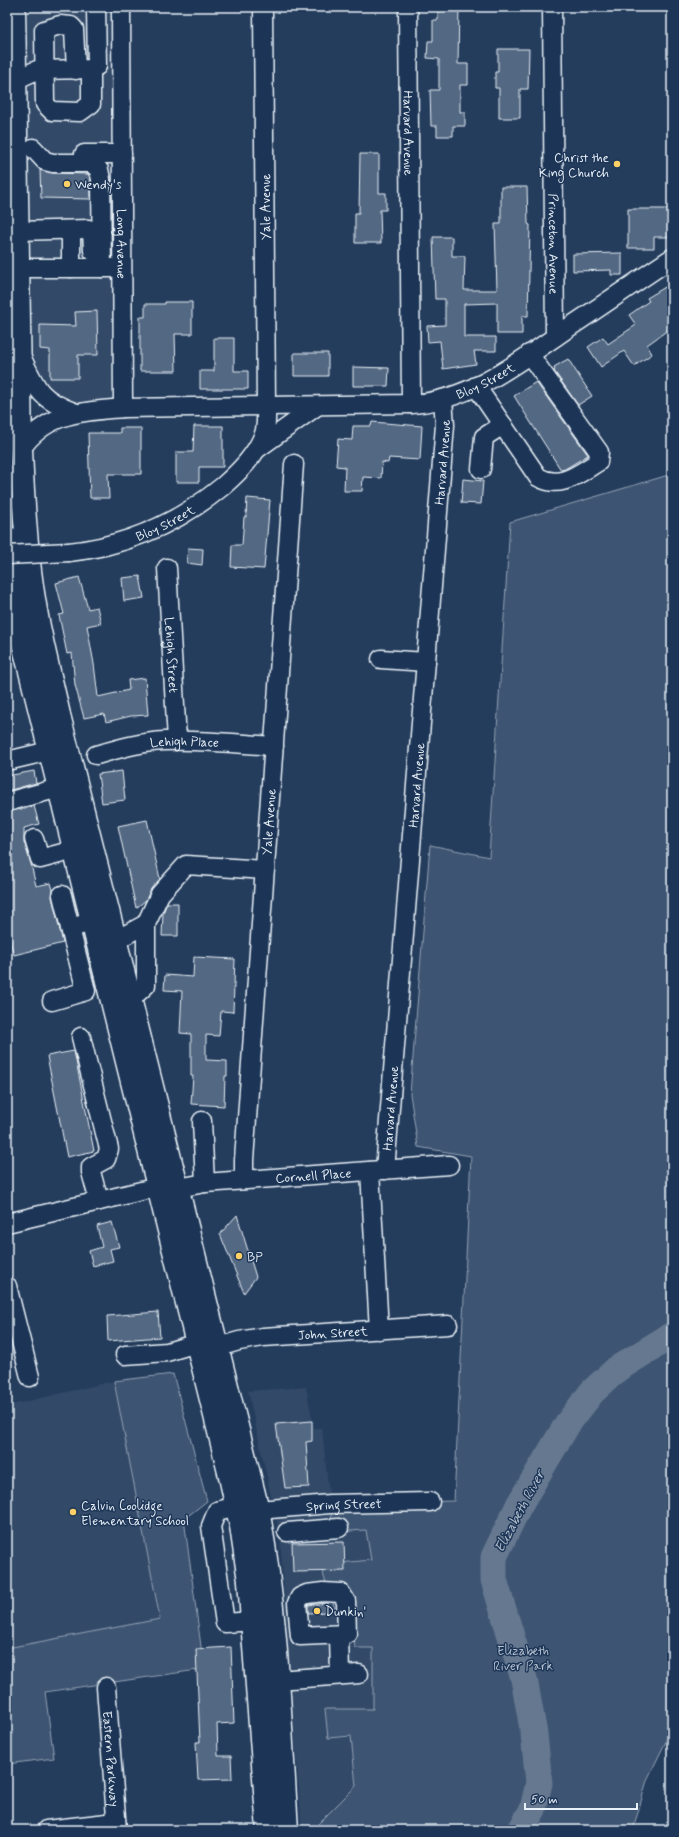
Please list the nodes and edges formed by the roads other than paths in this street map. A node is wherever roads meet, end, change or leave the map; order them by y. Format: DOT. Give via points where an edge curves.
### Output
graph roads {
  1 [pos="14,7"];
  2 [pos="96,7"];
  3 [pos="121,7"];
  4 [pos="263,7"];
  5 [pos="408,7"];
  6 [pos="552,7"];
  7 [pos="43,70"];
  8 [pos="83,70"];
  9 [pos="14,80"];
  10 [pos="91,88"];
  11 [pos="122,88"];
  12 [pos="24,146"];
  13 [pos="122,154"];
  14 [pos="88,159"];
  15 [pos="64,230"];
  16 [pos="17,231"];
  17 [pos="672,258"];
  18 [pos="18,268"];
  19 [pos="71,268"];
  20 [pos="98,268"];
  21 [pos="123,268"];
  22 [pos="555,337"];
  23 [pos="19,352"];
  24 [pos="529,354"];
  25 [pos="476,386"];
  26 [pos="443,400"];
  27 [pos="411,404"];
  28 [pos="266,406"];
  29 [pos="317,406"];
  30 [pos="122,408"];
  31 [pos="76,412"];
  32 [pos="503,425"];
  33 [pos="21,449"];
  34 [pos="256,449"];
  35 [pos="294,464"];
  36 [pos="481,468"];
  37 [pos="7,537"];
  38 [pos="7,554"];
  39 [pos="167,568"];
  40 [pos="381,659"];
  41 [pos="426,662"];
  42 [pos="177,740"];
  43 [pos="274,746"];
  44 [pos="49,751"];
  45 [pos="96,755"];
  46 [pos="7,761"];
  47 [pos="59,788"];
  48 [pos="7,802"];
  49 [pos="34,839"];
  50 [pos="74,850"];
  51 [pos="265,870"];
  52 [pos="62,895"];
  53 [pos="92,922"];
  54 [pos="146,924"];
  55 [pos="70,928"];
  56 [pos="116,940"];
  57 [pos="108,985"];
  58 [pos="86,991"];
  59 [pos="131,999"];
  60 [pos="52,1001"];
  61 [pos="81,1037"];
  62 [pos="202,1121"];
  63 [pos="449,1165"];
  64 [pos="378,1171"];
  65 [pos="244,1180"];
  66 [pos="205,1183"];
  67 [pos="168,1187"];
  68 [pos="99,1201"];
  69 [pos="7,1223"];
  70 [pos="7,1286"];
  71 [pos="448,1325"];
  72 [pos="379,1330"];
  73 [pos="208,1345"];
  74 [pos="126,1355"];
  75 [pos="30,1377"];
  76 [pos="430,1502"];
  77 [pos="315,1505"];
  78 [pos="237,1506"];
  79 [pos="258,1510"];
  80 [pos="339,1528"];
  81 [pos="317,1530"];
  82 [pos="287,1532"];
  83 [pos="253,1621"];
  84 [pos="339,1635"];
  85 [pos="359,1674"];
  86 [pos="340,1675"];
  87 [pos="277,1680"];
  88 [pos="106,1687"];
  89 [pos="116,1826"];
  90 [pos="46,1830"];
  91 [pos="268,1830"];
  92 [pos="287,1830"];
  1 -- 9 [label="highway"];
  2 -- 8 [label="street" via="97,66"];
  3 -- 11 [label="street, Long Avenue"];
  4 -- 28 [label="street, Yale Avenue"];
  5 -- 27 [label="street, Harvard Avenue"];
  6 -- 22 [label="street, Princeton Avenue"];
  7 -- 8 [label="street"];
  7 -- 8 [label="street" via="44,30 60,25 68,25 74,29"];
  7 -- 9 [label="street"];
  7 -- 10 [label="street" via="45,104 52,111 80,112 91,104"];
  8 -- 10 [label="street"];
  9 -- 12 [label="highway"];
  10 -- 11 [label="street"];
  11 -- 13 [label="street, Long Avenue"];
  12 -- 14 [label="street" via="45,161 53,163"];
  12 -- 16 [label="highway"];
  13 -- 14 [label="street"];
  13 -- 21 [label="street, Long Avenue"];
  14 -- 20 [label="street" via="99,170 101,180"];
  15 -- 16 [label="street"];
  15 -- 19 [label="street" via="71,235"];
  15 -- 20 [label="street" via="92,232"];
  16 -- 18 [label="highway"];
  17 -- 22 [label="street, Bloy Street"];
  18 -- 19 [label="street"];
  18 -- 23 [label="highway"];
  19 -- 20 [label="street"];
  20 -- 21 [label="street"];
  21 -- 30 [label="street, Long Avenue"];
  22 -- 24 [label="street, Bloy Street"];
  23 -- 31 [label="street, Bloy Street" via="32,381 42,395 54,404"];
  23 -- 33 [label="highway"];
  24 -- 25 [label="street, Bloy Street"];
  24 -- 32 [label="street" via="599,452 598,462 566,481 548,483 538,477"];
  25 -- 26 [label="street, Bloy Street"];
  25 -- 32 [label="street"];
  26 -- 27 [label="street, Bloy Street"];
  26 -- 41 [label="street, Harvard Avenue" via="445,425"];
  27 -- 29 [label="street, Bloy Street"];
  28 -- 29 [label="street, Bloy Street"];
  28 -- 30 [label="street, Bloy Street"];
  28 -- 34 [label="street, Bloy Street" via="265,427"];
  29 -- 34 [label="street"];
  30 -- 31 [label="street, Bloy Street"];
  31 -- 33 [label="street, Bloy Street" via="44,425 33,433"];
  32 -- 36 [label="street" via="484,437"];
  33 -- 56 [label="highway" via="24,518 38,618 59,715"];
  34 -- 38 [label="street, Bloy Street, bridge" via="231,478 204,501 151,531 100,548"];
  35 -- 43 [label="street, Yale Avenue"];
  37 -- 44 [label="highway" via="17,616"];
  39 -- 42 [label="street, Lehigh Street"];
  40 -- 41 [label="street"];
  41 -- 64 [label="street, Harvard Avenue"];
  42 -- 43 [label="street, Lehigh Place"];
  42 -- 45 [label="street, Lehigh Place" via="137,745"];
  43 -- 51 [label="street, Yale Avenue"];
  44 -- 46 [label="street"];
  44 -- 47 [label="highway"];
  47 -- 48 [label="street"];
  47 -- 50 [label="highway"];
  49 -- 50 [label="street" via="40,859"];
  50 -- 53 [label="highway"];
  51 -- 54 [label="street" via="186,865 160,894"];
  51 -- 65 [label="street, Yale Avenue"];
  52 -- 55 [label="street"];
  53 -- 55 [label="street"];
  53 -- 57 [label="highway"];
  54 -- 56 [label="street"];
  54 -- 59 [label="street" via="146,985"];
  55 -- 58 [label="street"];
  56 -- 59 [label="highway"];
  57 -- 58 [label="street"];
  57 -- 67 [label="highway"];
  58 -- 60 [label="street"];
  59 -- 67 [label="highway"];
  61 -- 68 [label="street" via="109,1149 106,1159 91,1166"];
  62 -- 66 [label="street"];
  63 -- 64 [label="street, Cornell Place"];
  64 -- 65 [label="street, Cornell Place"];
  64 -- 72 [label="street, Harvard Avenue"];
  65 -- 66 [label="street, Cornell Place"];
  66 -- 67 [label="street, Cornell Place"];
  67 -- 68 [label="street, Cornell Place"];
  67 -- 73 [label="highway"];
  68 -- 69 [label="street, Cornell Place"];
  70 -- 75 [label="street"];
  71 -- 72 [label="street, John Street"];
  72 -- 73 [label="street, John Street" via="263,1337"];
  73 -- 74 [label="street, John Street"];
  73 -- 78 [label="highway"];
  73 -- 79 [label="highway"];
  76 -- 77 [label="street, Spring Street"];
  77 -- 79 [label="street, Spring Street"];
  77 -- 81 [label="street"];
  78 -- 83 [label="highway" via="246,1552"];
  78 -- 83 [label="street" via="218,1511 211,1526 225,1623"];
  79 -- 87 [label="highway" via="270,1588"];
  80 -- 81 [label="street"];
  81 -- 82 [label="street"];
  83 -- 91 [label="highway"];
  84 -- 84 [label="street" via="347,1634 346,1601 340,1593 323,1592 300,1597 297,1603 300,1636"];
  84 -- 86 [label="street"];
  85 -- 86 [label="street"];
  86 -- 87 [label="street"];
  87 -- 92 [label="highway"];
  88 -- 89 [label="street, Eastern Parkway"];
  89 -- 90 [label="street"];
}
